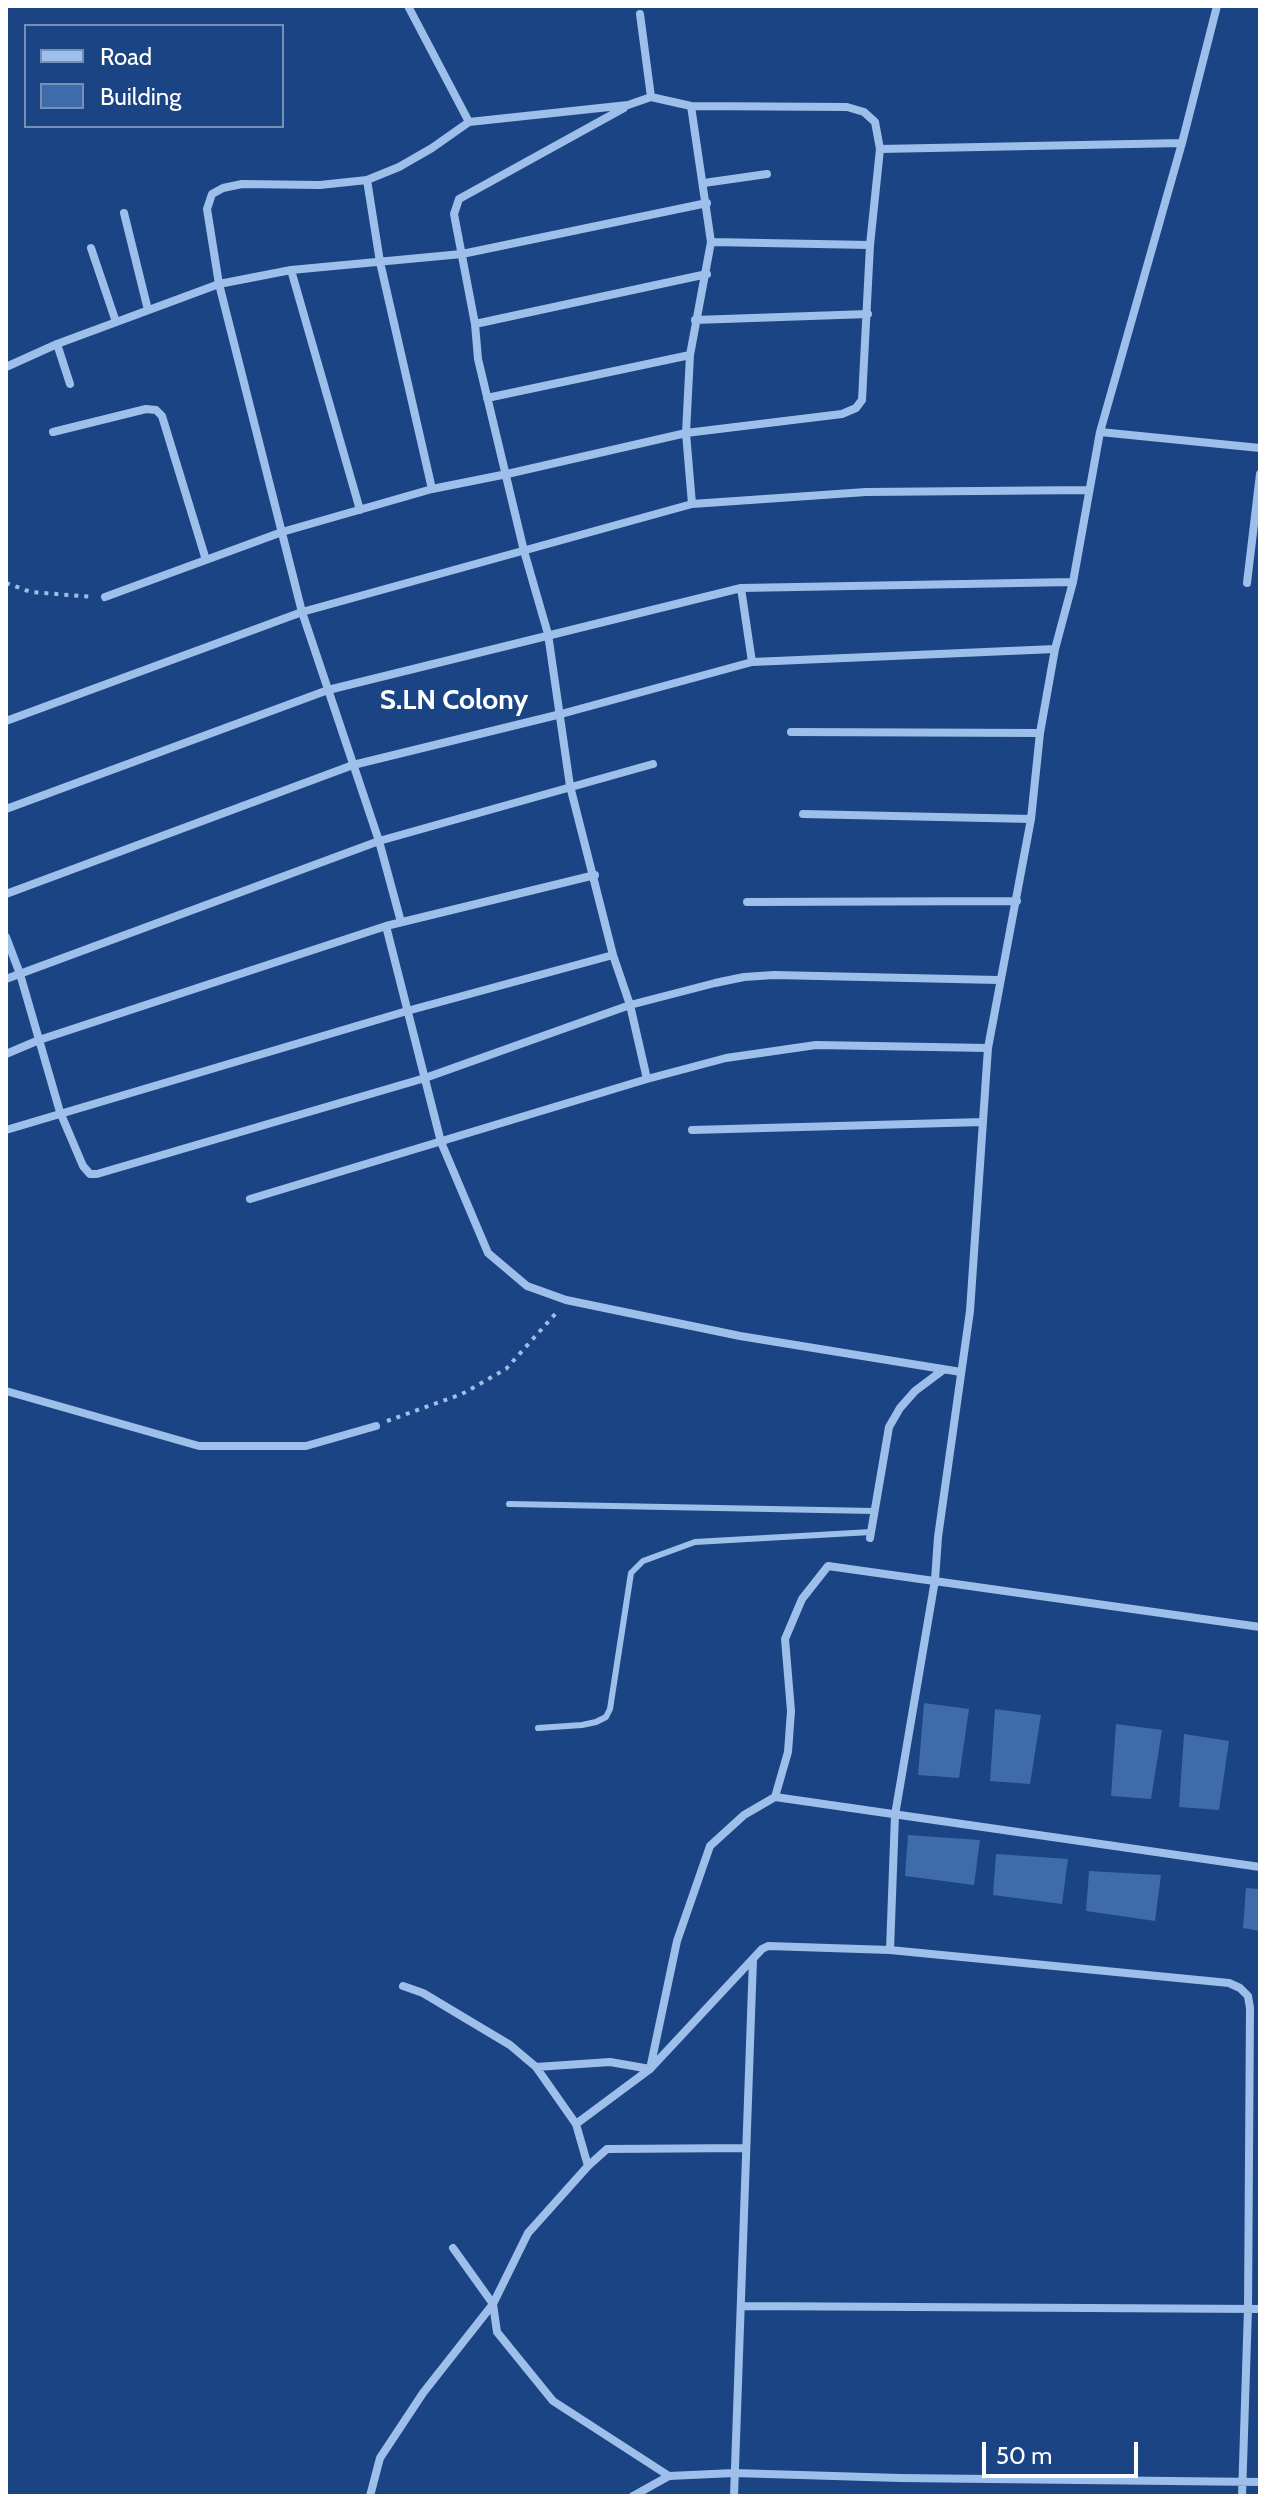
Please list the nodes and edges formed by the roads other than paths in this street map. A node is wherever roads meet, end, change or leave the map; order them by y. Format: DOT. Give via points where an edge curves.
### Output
graph roads {
  1 [pos="408,6"];
  2 [pos="1217,6"];
  3 [pos="640,14"];
  4 [pos="651,97"];
  5 [pos="628,105"];
  6 [pos="691,106"];
  7 [pos="469,122"];
  8 [pos="1182,143"];
  9 [pos="880,149"];
  10 [pos="767,174"];
  11 [pos="367,180"];
  12 [pos="704,183"];
  13 [pos="707,203"];
  14 [pos="124,213"];
  15 [pos="711,242"];
  16 [pos="870,245"];
  17 [pos="91,248"];
  18 [pos="462,254"];
  19 [pos="380,262"];
  20 [pos="291,270"];
  21 [pos="707,274"];
  22 [pos="219,284"];
  23 [pos="148,310"];
  24 [pos="868,314"];
  25 [pos="695,320"];
  26 [pos="116,322"];
  27 [pos="475,324"];
  28 [pos="57,344"];
  29 [pos="690,355"];
  30 [pos="6,367"];
  31 [pos="70,384"];
  32 [pos="487,398"];
  33 [pos="53,432"];
  34 [pos="1100,432"];
  35 [pos="686,433"];
  36 [pos="1260,448"];
  37 [pos="507,474"];
  38 [pos="1260,474"];
  39 [pos="432,489"];
  40 [pos="1089,490"];
  41 [pos="692,504"];
  42 [pos="360,510"];
  43 [pos="282,532"];
  44 [pos="524,551"];
  45 [pos="206,560"];
  46 [pos="1073,582"];
  47 [pos="1247,583"];
  48 [pos="741,588"];
  49 [pos="105,597"];
  50 [pos="302,612"];
  51 [pos="548,634"];
  52 [pos="1055,649"];
  53 [pos="752,662"];
  54 [pos="328,690"];
  55 [pos="561,714"];
  56 [pos="6,721"];
  57 [pos="791,732"];
  58 [pos="1040,733"];
  59 [pos="653,764"];
  60 [pos="353,765"];
  61 [pos="570,786"];
  62 [pos="6,809"];
  63 [pos="803,814"];
  64 [pos="1031,819"];
  65 [pos="379,841"];
  66 [pos="595,875"];
  67 [pos="6,894"];
  68 [pos="1017,901"];
  69 [pos="747,902"];
  70 [pos="401,922"];
  71 [pos="386,926"];
  72 [pos="6,937"];
  73 [pos="613,955"];
  74 [pos="20,974"];
  75 [pos="6,979"];
  76 [pos="998,980"];
  77 [pos="630,1005"];
  78 [pos="407,1011"];
  79 [pos="39,1040"];
  80 [pos="988,1048"];
  81 [pos="6,1054"];
  82 [pos="425,1078"];
  83 [pos="647,1079"];
  84 [pos="60,1112"];
  85 [pos="983,1122"];
  86 [pos="6,1130"];
  87 [pos="692,1130"];
  88 [pos="441,1142"];
  89 [pos="250,1199"];
  90 [pos="943,1370"];
  91 [pos="961,1372"];
  92 [pos="6,1391"];
  93 [pos="376,1426"];
  94 [pos="509,1504"];
  95 [pos="874,1511"];
  96 [pos="870,1535"];
  97 [pos="935,1580"];
  98 [pos="1260,1627"];
  99 [pos="538,1728"];
  100 [pos="775,1797"];
  101 [pos="895,1815"];
  102 [pos="1260,1866"];
  103 [pos="890,1950"];
  104 [pos="754,1959"];
  105 [pos="403,1986"];
  106 [pos="536,2067"];
  107 [pos="650,2069"];
  108 [pos="576,2124"];
  109 [pos="1249,2144"];
  110 [pos="1260,2144"];
  111 [pos="745,2148"];
  112 [pos="588,2166"];
  113 [pos="453,2248"];
  114 [pos="493,2304"];
  115 [pos="741,2306"];
  116 [pos="1248,2309"];
  117 [pos="1260,2309"];
  118 [pos="734,2473"];
  119 [pos="669,2476"];
  120 [pos="1242,2482"];
  121 [pos="1260,2482"];
  122 [pos="370,2496"];
  123 [pos="633,2496"];
  124 [pos="734,2496"];
  125 [pos="1242,2496"];
  1 -- 7 [label="street"];
  2 -- 8 [label="street"];
  3 -- 4 [label="street"];
  4 -- 5 [label="street"];
  4 -- 6 [label="street"];
  5 -- 7 [label="street"];
  5 -- 18 [label="street" via="459,199 454,214"];
  6 -- 9 [label="street" via="847,107 875,122"];
  6 -- 12 [label="street"];
  7 -- 11 [label="street" via="399,167"];
  8 -- 9 [label="street"];
  8 -- 34 [label="street"];
  9 -- 16 [label="street"];
  10 -- 12 [label="street"];
  11 -- 19 [label="street"];
  11 -- 22 [label="street" via="242,184 212,194 207,209"];
  12 -- 13 [label="street"];
  13 -- 15 [label="street"];
  13 -- 18 [label="street"];
  14 -- 23 [label="street"];
  15 -- 16 [label="street"];
  15 -- 21 [label="street"];
  16 -- 24 [label="street"];
  17 -- 26 [label="street"];
  18 -- 19 [label="street"];
  18 -- 27 [label="street"];
  19 -- 20 [label="street"];
  19 -- 39 [label="street"];
  20 -- 22 [label="street"];
  20 -- 42 [label="street"];
  21 -- 25 [label="street"];
  21 -- 27 [label="street"];
  22 -- 23 [label="street"];
  22 -- 43 [label="street"];
  23 -- 26 [label="street"];
  24 -- 25 [label="street"];
  24 -- 35 [label="street" via="864,392 856,408"];
  25 -- 29 [label="street"];
  26 -- 28 [label="street"];
  27 -- 32 [label="street"];
  28 -- 30 [label="street"];
  28 -- 31 [label="street"];
  29 -- 32 [label="street"];
  29 -- 35 [label="street"];
  32 -- 37 [label="street"];
  33 -- 45 [label="street" via="156,410"];
  34 -- 36 [label="street"];
  34 -- 40 [label="street"];
  35 -- 37 [label="street"];
  35 -- 41 [label="street"];
  37 -- 39 [label="street"];
  37 -- 44 [label="street"];
  38 -- 47 [label="street"];
  39 -- 42 [label="street"];
  40 -- 41 [label="street" via="866,492"];
  40 -- 46 [label="street"];
  41 -- 44 [label="street"];
  42 -- 43 [label="street"];
  43 -- 45 [label="street"];
  43 -- 50 [label="street"];
  44 -- 50 [label="street"];
  44 -- 51 [label="street"];
  45 -- 49 [label="street"];
  46 -- 48 [label="street"];
  46 -- 52 [label="street"];
  48 -- 51 [label="street"];
  48 -- 53 [label="street"];
  50 -- 54 [label="street"];
  50 -- 56 [label="street"];
  51 -- 54 [label="street"];
  51 -- 55 [label="street"];
  52 -- 53 [label="street"];
  52 -- 58 [label="street"];
  53 -- 55 [label="street"];
  54 -- 60 [label="street"];
  54 -- 62 [label="street"];
  55 -- 60 [label="street"];
  55 -- 61 [label="street"];
  57 -- 58 [label="street"];
  58 -- 64 [label="street"];
  59 -- 61 [label="street"];
  60 -- 65 [label="street"];
  60 -- 67 [label="street"];
  61 -- 65 [label="street"];
  61 -- 66 [label="street"];
  63 -- 64 [label="street"];
  64 -- 68 [label="street"];
  65 -- 70 [label="street"];
  65 -- 74 [label="street"];
  66 -- 70 [label="street"];
  66 -- 73 [label="street"];
  68 -- 69 [label="street"];
  68 -- 76 [label="street"];
  70 -- 71 [label="street"];
  71 -- 78 [label="street"];
  71 -- 79 [label="street"];
  72 -- 74 [label="street"];
  73 -- 77 [label="street"];
  73 -- 78 [label="street"];
  74 -- 75 [label="street"];
  74 -- 79 [label="street"];
  76 -- 77 [label="street" via="744,977"];
  76 -- 80 [label="street"];
  77 -- 82 [label="street"];
  77 -- 83 [label="street"];
  78 -- 82 [label="street"];
  78 -- 84 [label="street"];
  79 -- 81 [label="street"];
  79 -- 84 [label="street"];
  80 -- 83 [label="street" via="816,1045 726,1058"];
  80 -- 85 [label="street"];
  82 -- 84 [label="street" via="97,1174 86,1171"];
  82 -- 88 [label="street"];
  83 -- 88 [label="street"];
  84 -- 86 [label="street"];
  85 -- 87 [label="street"];
  85 -- 91 [label="street"];
  88 -- 89 [label="street"];
  88 -- 90 [label="street" via="488,1253 527,1286 566,1300 740,1336"];
  90 -- 91 [label="street"];
  90 -- 95 [label="street" via="915,1391 889,1427"];
  91 -- 97 [label="street"];
  92 -- 93 [label="street" via="199,1446 306,1446"];
  94 -- 95 [label="lane"];
  95 -- 96 [label="street"];
  96 -- 99 [label="lane" via="695,1542 643,1561 631,1573 606,1717 582,1725"];
  97 -- 98 [label="street"];
  97 -- 100 [label="street" via="828,1566 802,1599 785,1639 791,1711 788,1752"];
  97 -- 101 [label="street"];
  100 -- 101 [label="street"];
  100 -- 107 [label="street" via="744,1815 710,1846 677,1941"];
  101 -- 102 [label="street"];
  101 -- 103 [label="street"];
  103 -- 104 [label="street" via="775,1944"];
  103 -- 109 [label="street" via="1240,1988 1250,2008"];
  104 -- 107 [label="street"];
  104 -- 111 [label="street"];
  105 -- 106 [label="street" via="510,2045"];
  106 -- 107 [label="street" via="610,2062"];
  106 -- 108 [label="street"];
  107 -- 108 [label="street"];
  108 -- 112 [label="street"];
  109 -- 110 [label="street"];
  109 -- 116 [label="street"];
  111 -- 112 [label="street" via="607,2149"];
  111 -- 115 [label="street"];
  112 -- 114 [label="street" via="528,2233"];
  113 -- 114 [label="street"];
  114 -- 119 [label="street" via="497,2332 553,2401"];
  114 -- 122 [label="street" via="380,2458"];
  115 -- 116 [label="street"];
  115 -- 118 [label="street"];
  116 -- 117 [label="street"];
  116 -- 120 [label="street"];
  118 -- 119 [label="street"];
  118 -- 120 [label="street"];
  118 -- 124 [label="street"];
  119 -- 123 [label="street"];
  120 -- 121 [label="street"];
  120 -- 125 [label="street"];
}
